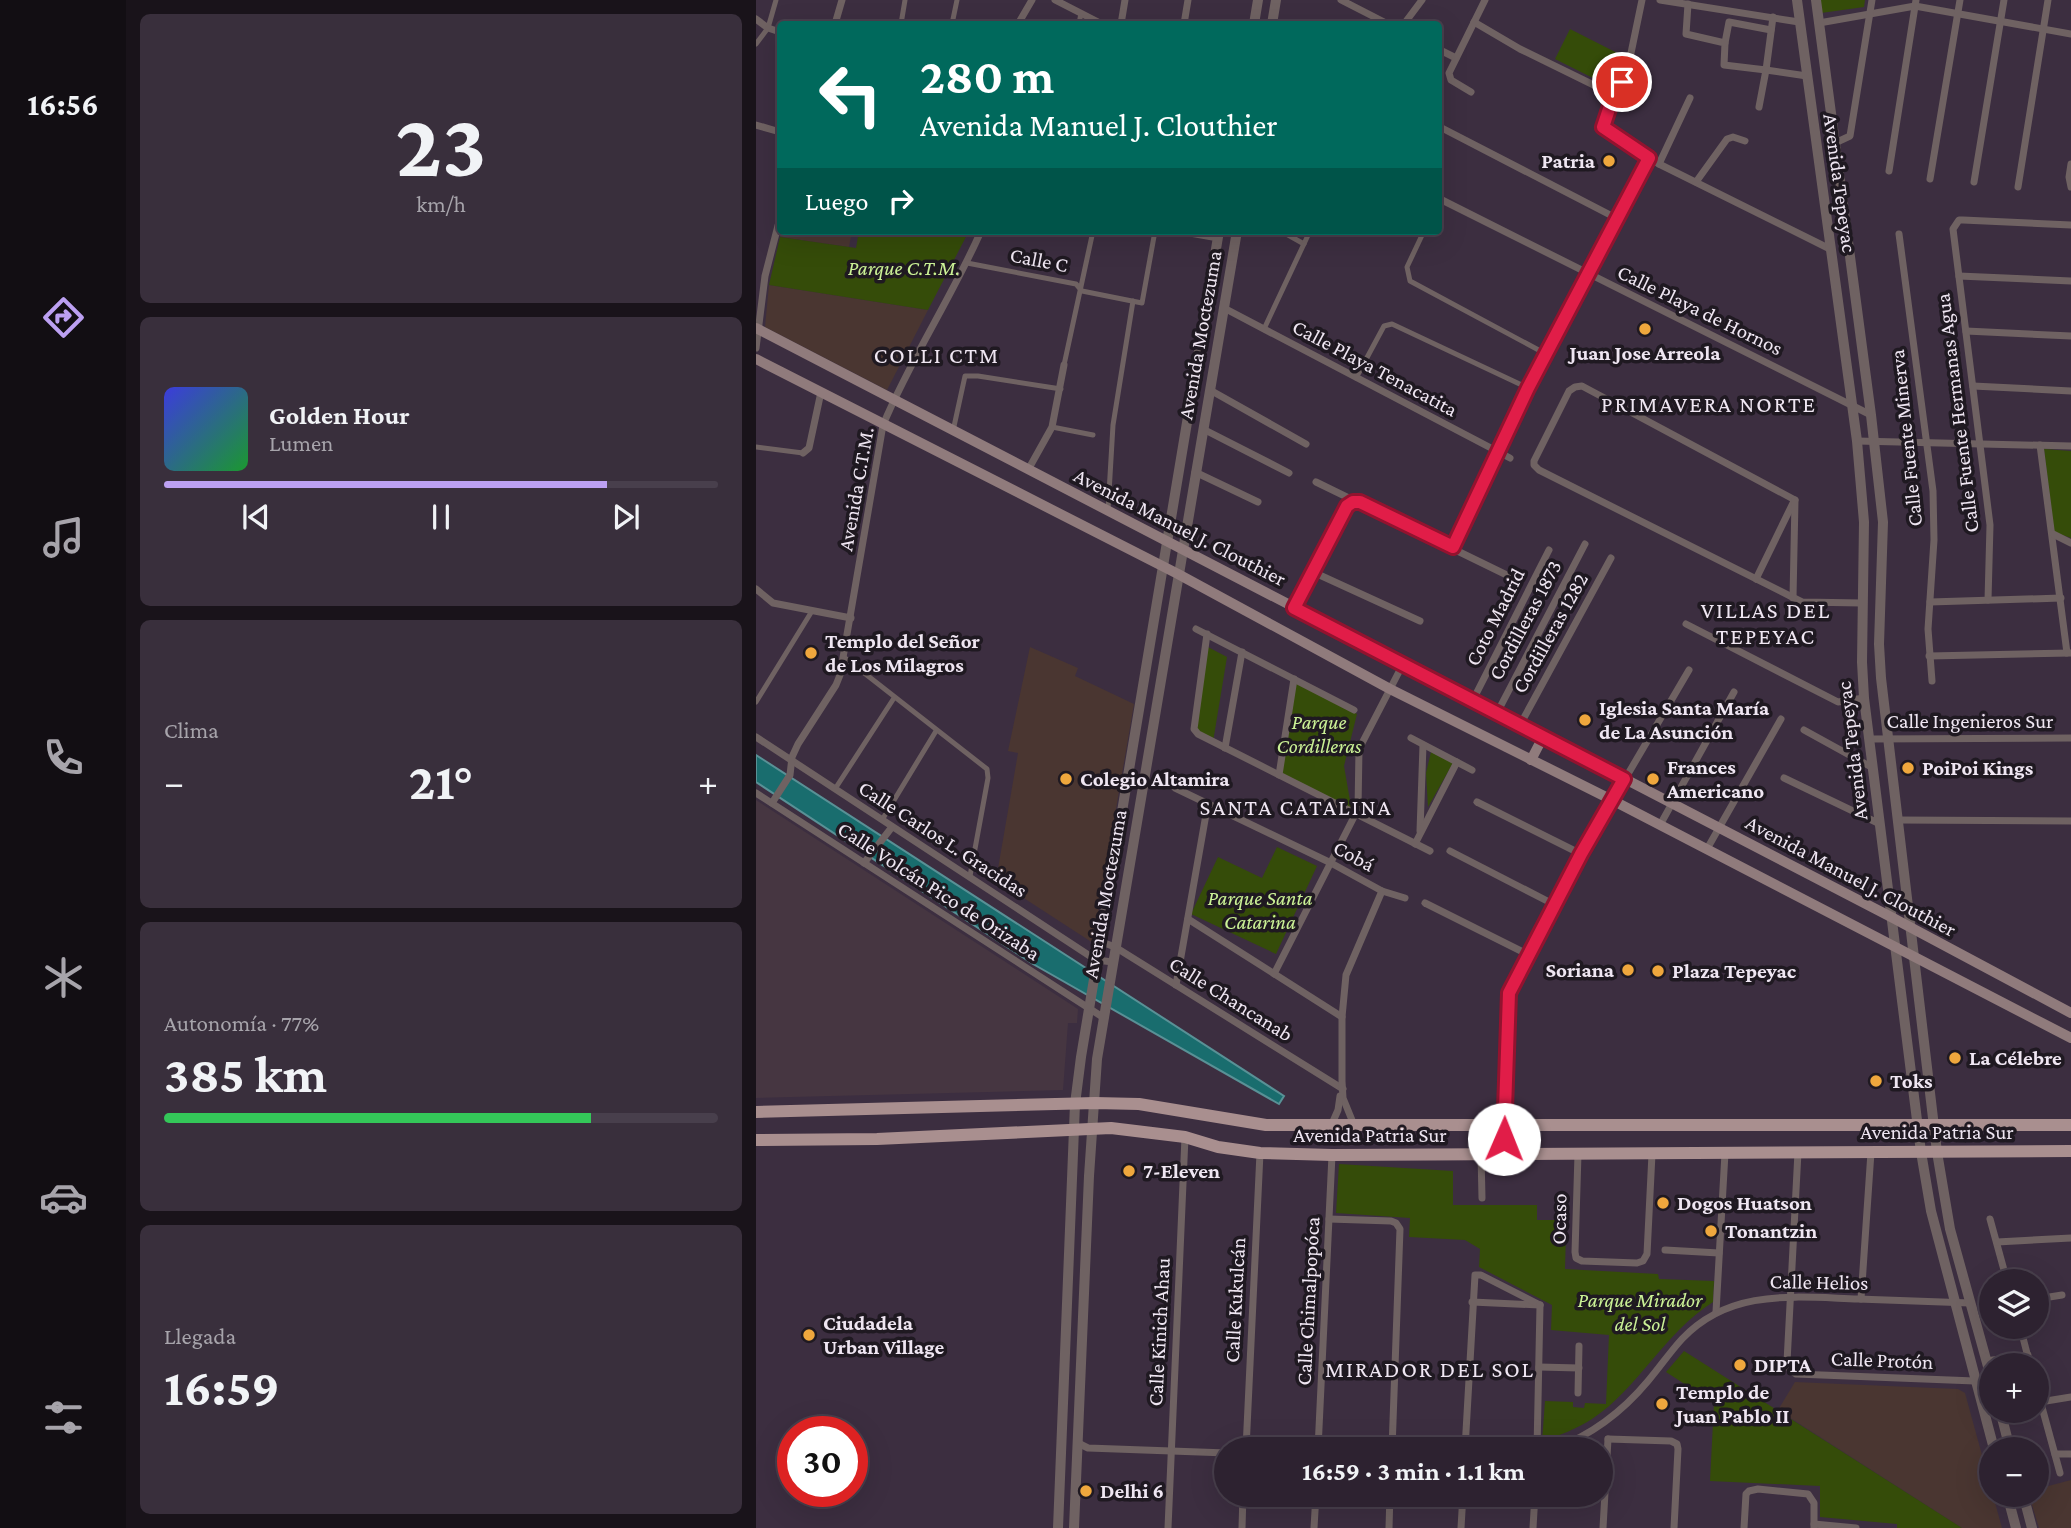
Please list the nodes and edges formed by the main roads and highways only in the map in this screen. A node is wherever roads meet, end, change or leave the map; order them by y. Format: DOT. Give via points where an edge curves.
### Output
graph roads {
  1 [pos="757,329"];
  2 [pos="756,359"];
  3 [pos="1542,737"];
  4 [pos="1531,760"];
  5 [pos="1742,840"];
  6 [pos="1731,862"];
  7 [pos="2071,1013"];
  8 [pos="2071,1038"];
  9 [pos="756,1112"];
  10 [pos="2071,1125"];
  11 [pos="756,1140"];
  12 [pos="2071,1151"];
  1 -- 3 [label="main road, Avenida Manuel J. Clouthier"];
  2 -- 4 [label="main road, Avenida Manuel J. Clouthier"];
  3 -- 4 [label="main road"];
  3 -- 5 [label="main road, Avenida Manuel J. Clouthier"];
  4 -- 6 [label="main road, Avenida Manuel J. Clouthier"];
  5 -- 6 [label="main road"];
  5 -- 7 [label="main road, Avenida Manuel J. Clouthier"];
  6 -- 8 [label="main road, Avenida Manuel J. Clouthier"];
  9 -- 10 [label="main road, Avenida Patria Sur" via="1095,1103 1139,1104 1266,1125"];
  11 -- 12 [label="main road, Avenida Patria Sur" via="1094,1128 1185,1137 1260,1153 1332,1155"];
}
